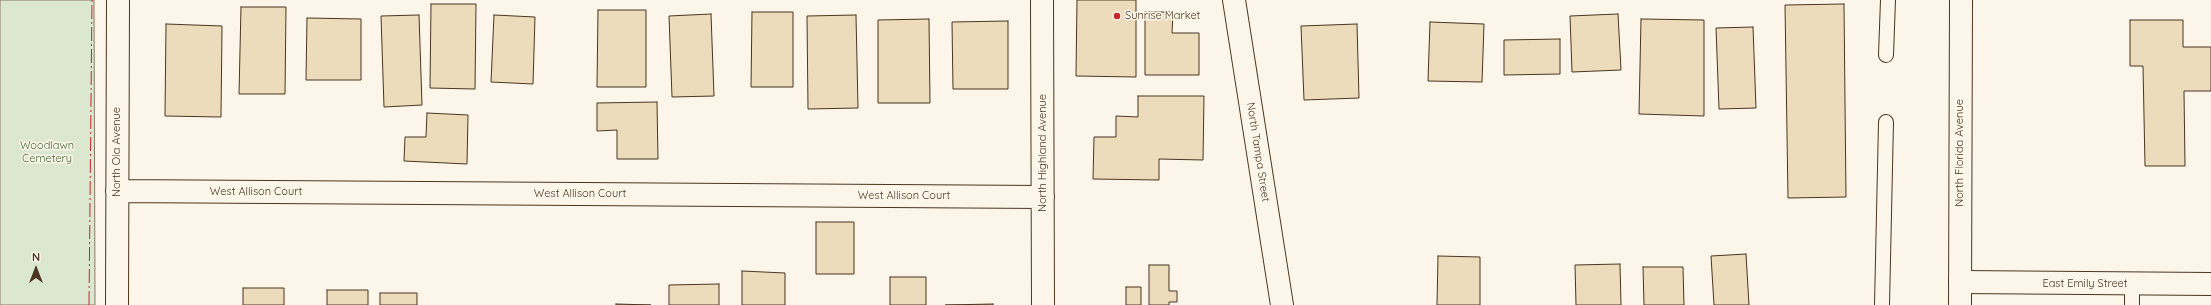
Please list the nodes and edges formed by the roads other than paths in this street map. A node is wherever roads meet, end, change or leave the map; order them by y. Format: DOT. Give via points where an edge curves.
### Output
graph roads {
  1 [pos="118,0"];
  2 [pos="1042,0"];
  3 [pos="1234,0"];
  4 [pos="1888,0"];
  5 [pos="1961,0"];
  6 [pos="1886,55"];
  7 [pos="1886,122"];
  8 [pos="117,192"];
  9 [pos="1043,197"];
  10 [pos="1960,282"];
  11 [pos="2211,284"];
  12 [pos="2132,294"];
  13 [pos="116,305"];
  14 [pos="1043,305"];
  15 [pos="1282,305"];
  16 [pos="1882,305"];
  17 [pos="1960,305"];
  1 -- 8 [label="street, North Ola Avenue"];
  2 -- 9 [label="street, North Highland Avenue"];
  3 -- 15 [label="street, North Tampa Street"];
  4 -- 6 [label="lane"];
  5 -- 10 [label="street, North Florida Avenue"];
  7 -- 16 [label="lane"];
  8 -- 9 [label="street, West Allison Court"];
  8 -- 13 [label="street, North Ola Avenue"];
  9 -- 14 [label="street, North Highland Avenue"];
  10 -- 12 [label="street, East Emily Street"];
  10 -- 17 [label="street, North Florida Avenue"];
  11 -- 12 [label="street, East Emily Street"];
}
